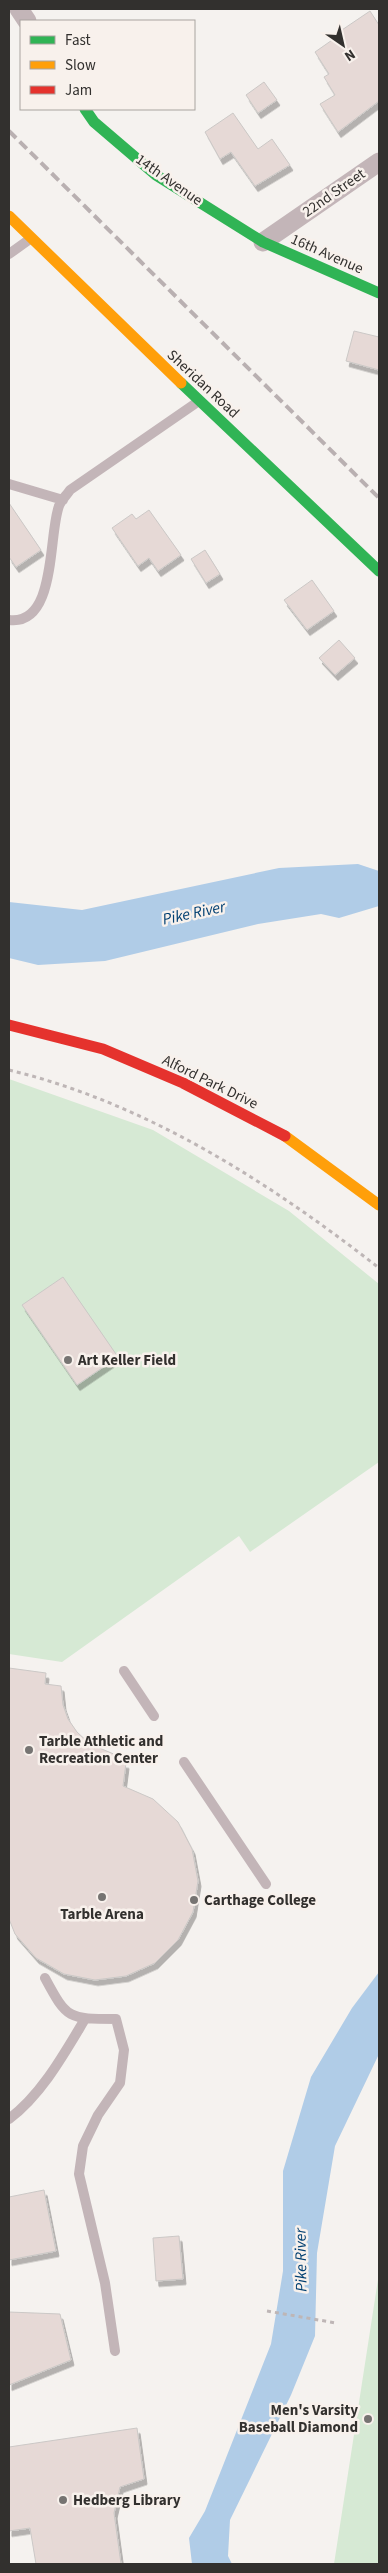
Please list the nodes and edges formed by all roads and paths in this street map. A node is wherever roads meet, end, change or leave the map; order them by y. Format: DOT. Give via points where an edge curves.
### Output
graph roads {
  1 [pos="19,9"];
  2 [pos="26,20"];
  3 [pos="86,110"];
  4 [pos="379,162"];
  5 [pos="9,216"];
  6 [pos="31,238"];
  7 [pos="263,242"];
  8 [pos="9,254"];
  9 [pos="379,292"];
  10 [pos="200,401"];
  11 [pos="9,484"];
  12 [pos="63,500"];
  13 [pos="379,570"];
  14 [pos="9,620"];
  15 [pos="9,1024"];
  16 [pos="9,1070"];
  17 [pos="379,1205"];
  18 [pos="379,1268"];
  19 [pos="124,1671"];
  20 [pos="154,1716"];
  21 [pos="184,1762"];
  22 [pos="266,1884"];
  23 [pos="45,1978"];
  24 [pos="85,2019"];
  25 [pos="9,2119"];
  26 [pos="267,2311"];
  27 [pos="336,2323"];
  28 [pos="115,2351"];
  1 -- 2 [label="street"];
  3 -- 7 [label="street, 14th Avenue" via="94,122 156,175"];
  4 -- 7 [label="street, 22nd Street"];
  5 -- 6 [label="street, Sheridan Road"];
  6 -- 8 [label="lane"];
  6 -- 10 [label="street, Sheridan Road"];
  7 -- 9 [label="street, 16th Avenue"];
  10 -- 12 [label="lane" via="70,490"];
  10 -- 13 [label="street, Sheridan Road"];
  11 -- 12 [label="lane"];
  12 -- 14 [label="lane" via="59,506 43,596 33,614 16,621"];
  15 -- 17 [label="street, Alford Park Drive" via="103,1049 183,1083 292,1139"];
  16 -- 18 [label="path" via="37,1077 166,1128 242,1170 312,1216"];
  19 -- 20 [label="lane"];
  21 -- 22 [label="lane"];
  23 -- 24 [label="lane" via="64,2011"];
  24 -- 25 [label="lane" via="63,2056 23,2108"];
  24 -- 28 [label="lane" via="116,2019 124,2050 120,2082 83,2146 78,2174 106,2283"];
  26 -- 27 [label="path"];
}
